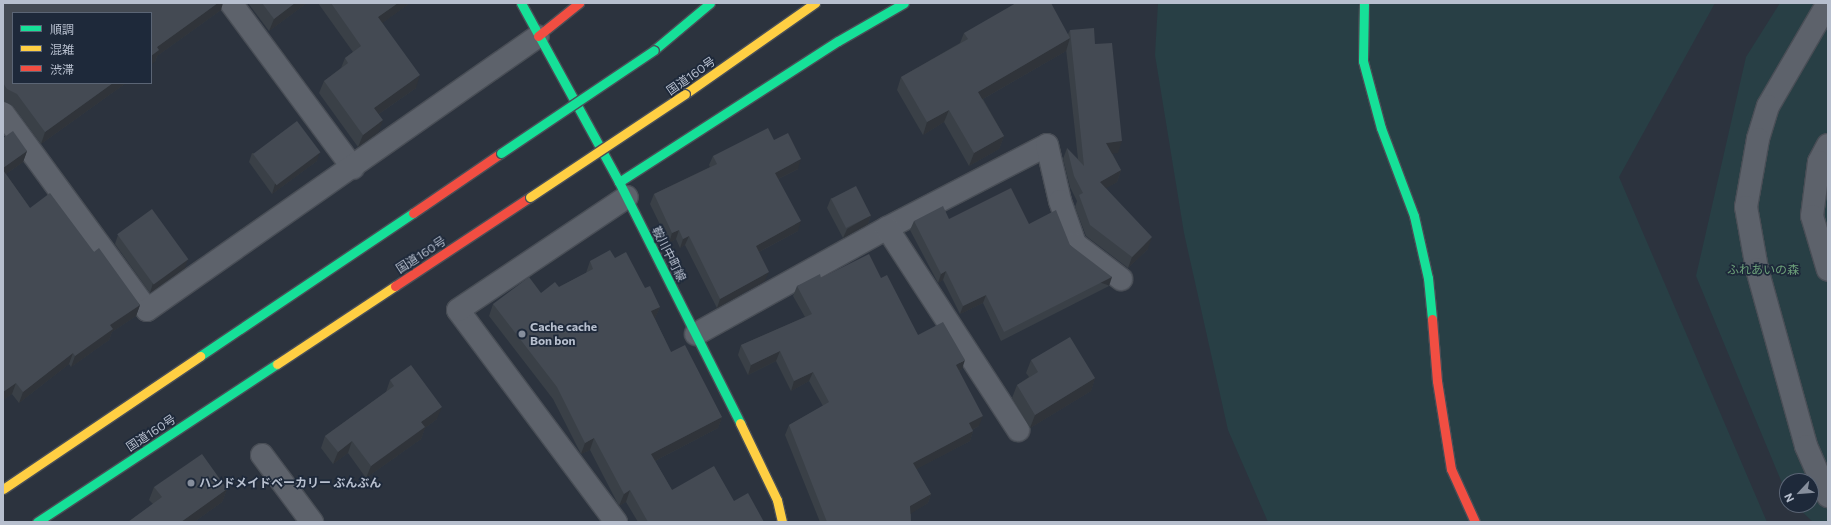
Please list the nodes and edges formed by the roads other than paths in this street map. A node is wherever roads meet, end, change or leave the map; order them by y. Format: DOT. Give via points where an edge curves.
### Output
graph roads {
  1 [pos="231,3"];
  2 [pos="520,3"];
  3 [pos="579,3"];
  4 [pos="710,3"];
  5 [pos="815,3"];
  6 [pos="904,3"];
  7 [pos="1364,3"];
  8 [pos="1828,3"];
  9 [pos="538,36"];
  10 [pos="3,113"];
  11 [pos="1828,145"];
  12 [pos="353,168"];
  13 [pos="623,190"];
  14 [pos="887,228"];
  15 [pos="1828,270"];
  16 [pos="1121,279"];
  17 [pos="696,334"];
  18 [pos="1018,430"];
  19 [pos="262,455"];
  20 [pos="3,489"];
  21 [pos="1828,496"];
  22 [pos="37,522"];
  23 [pos="312,522"];
  24 [pos="616,522"];
  25 [pos="782,522"];
  26 [pos="1475,522"];
  1 -- 12 [label="street"];
  2 -- 9 [label="main road, 鞍川中町線"];
  3 -- 9 [label="main road"];
  4 -- 20 [label="main road, bridge" via="654,50"];
  5 -- 22 [label="main road, 国道160号, bridge" via="686,94"];
  6 -- 13 [label="main road" via="838,41"];
  7 -- 26 [label="main road" via="1363,61 1381,128 1414,216 1428,278 1437,381 1451,469"];
  8 -- 21 [label="street" via="1768,106 1758,139 1746,207 1757,269 1804,438"];
  9 -- 12 [label="street"];
  9 -- 13 [label="main road, 鞍川中町線"];
  10 -- 12 [label="street" via="147,310"];
  11 -- 15 [label="street" via="1819,162 1812,216"];
  13 -- 17 [label="main road, 鞍川中町線"];
  13 -- 24 [label="street" via="458,310"];
  14 -- 16 [label="street" via="1047,145 1060,201 1075,244"];
  14 -- 17 [label="street"];
  14 -- 18 [label="street"];
  17 -- 25 [label="main road, 鞍川中町線" via="777,500"];
  19 -- 23 [label="street"];
}
